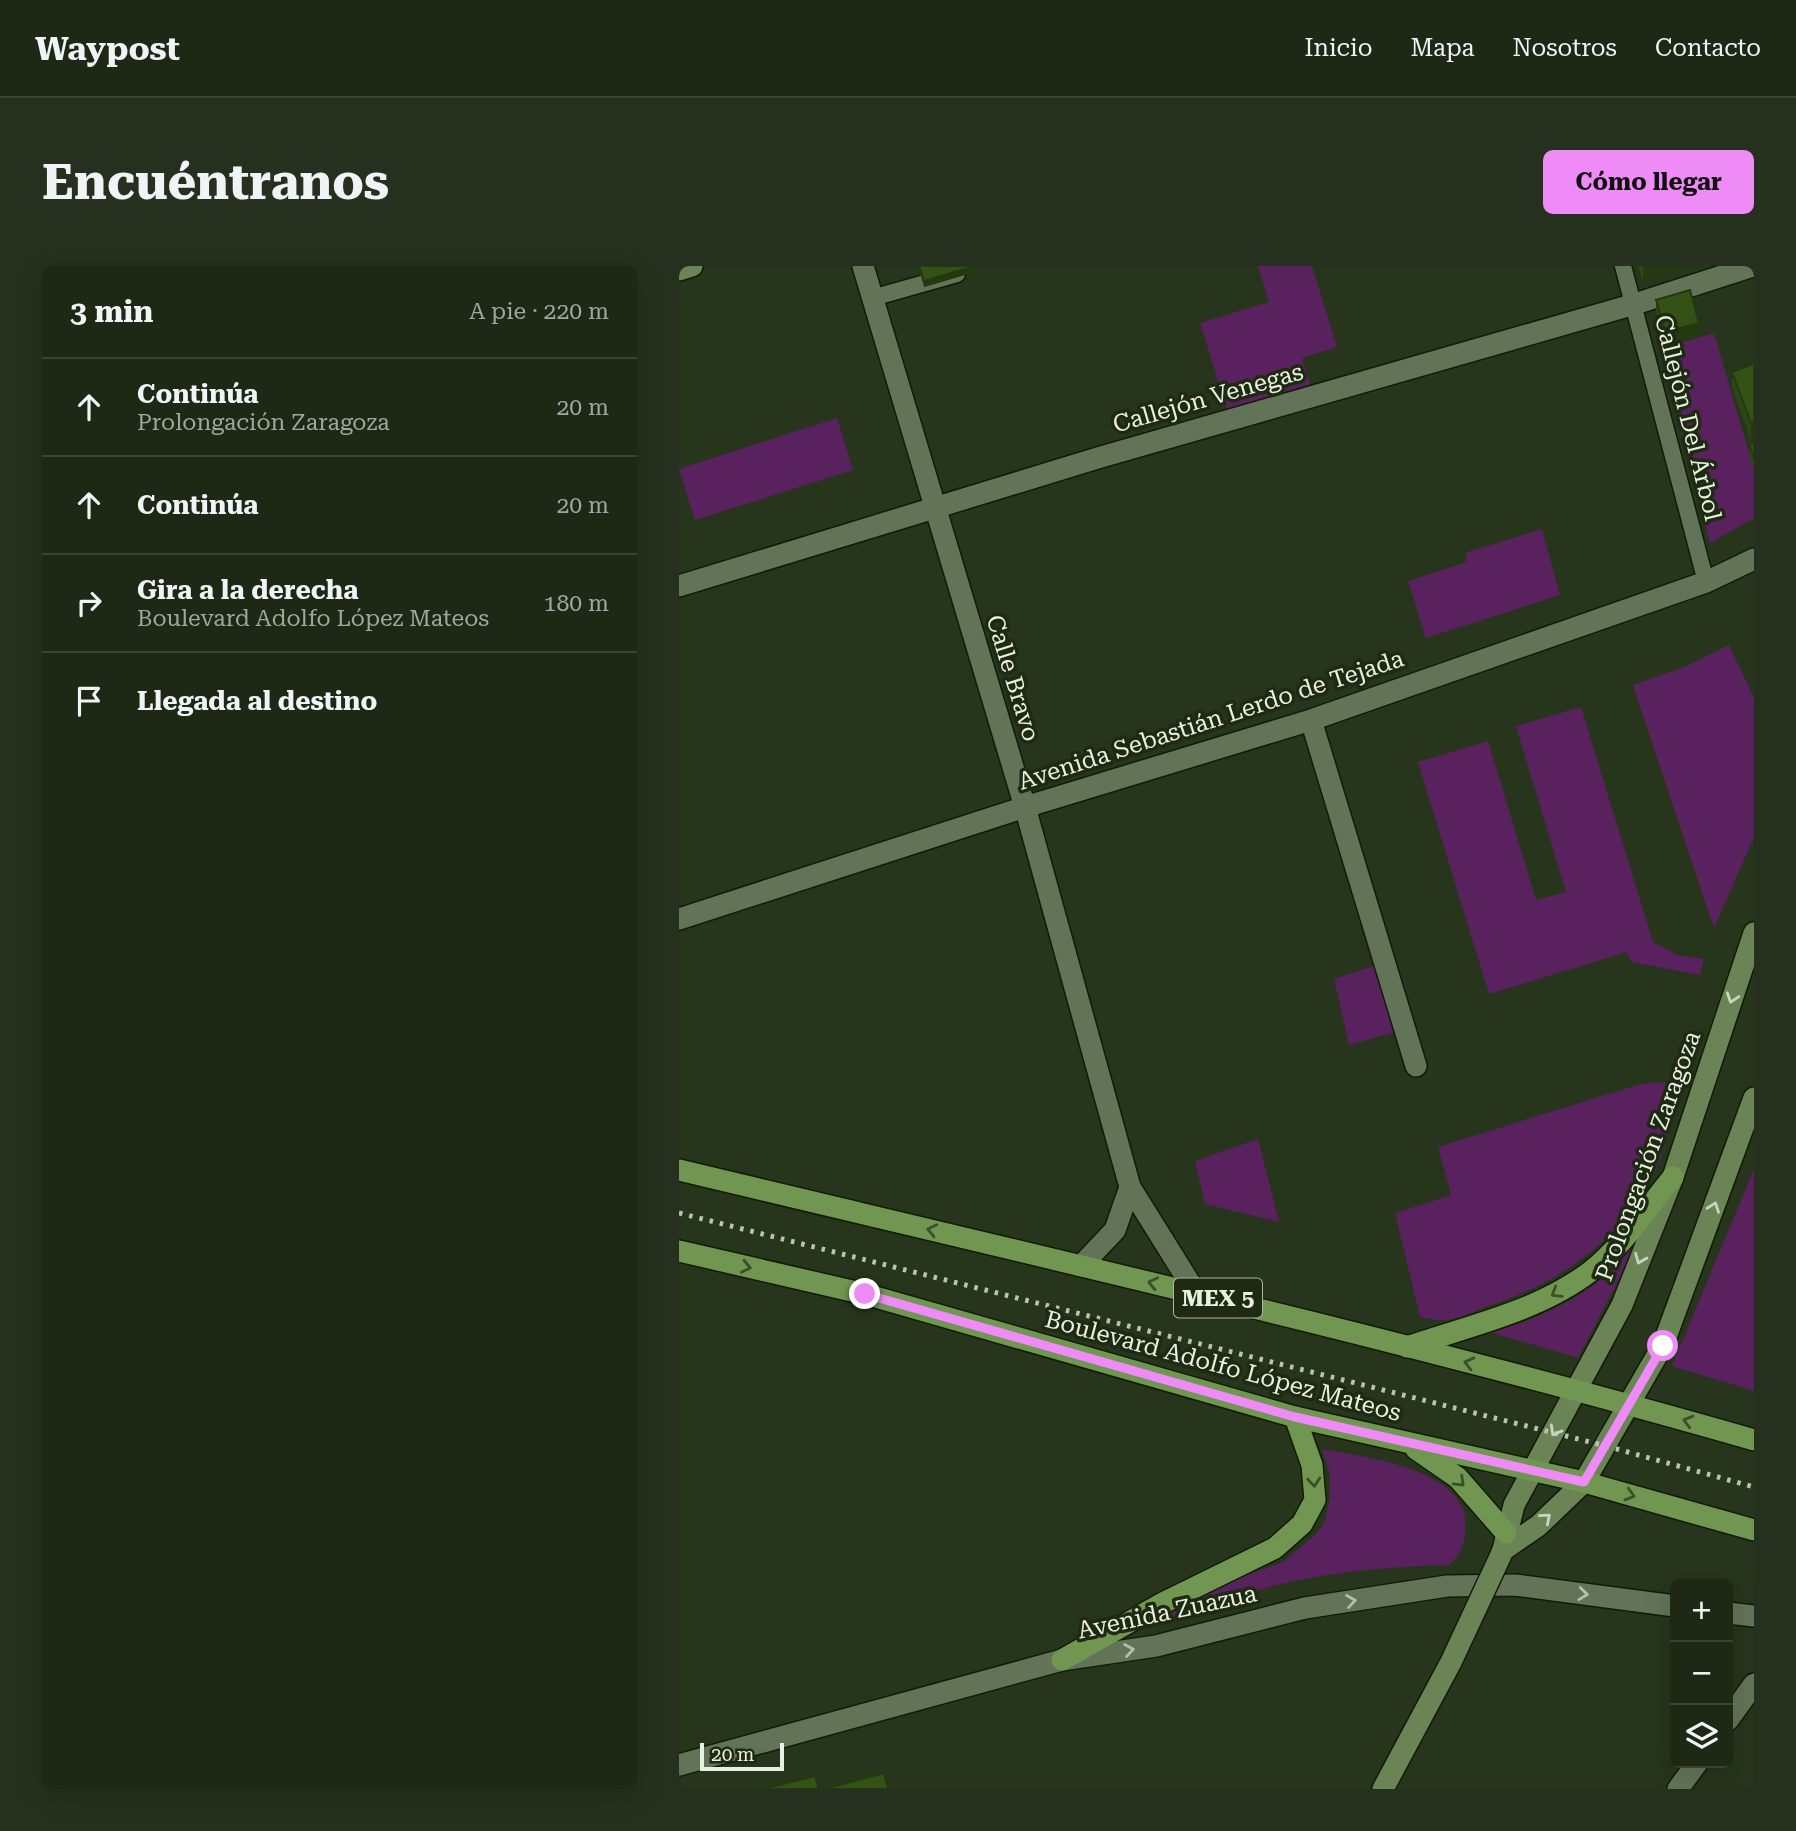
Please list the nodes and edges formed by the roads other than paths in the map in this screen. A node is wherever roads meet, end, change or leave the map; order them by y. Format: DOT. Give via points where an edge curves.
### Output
graph roads {
  1 [pos="691,266"];
  2 [pos="863,266"];
  3 [pos="955,266"];
  4 [pos="1623,266"];
  5 [pos="1753,266"];
  6 [pos="679,270"];
  7 [pos="872,298"];
  8 [pos="1635,304"];
  9 [pos="934,508"];
  10 [pos="1754,559"];
  11 [pos="1706,582"];
  12 [pos="679,586"];
  13 [pos="1311,720"];
  14 [pos="1025,807"];
  15 [pos="679,919"];
  16 [pos="1754,933"];
  17 [pos="1416,1066"];
  18 [pos="1754,1098"];
  19 [pos="679,1170"];
  20 [pos="1672,1177"];
  21 [pos="1130,1187"];
  22 [pos="679,1251"];
  23 [pos="1081,1266"];
  24 [pos="1196,1293"];
  25 [pos="1407,1347"];
  26 [pos="1577,1391"];
  27 [pos="1629,1404"];
  28 [pos="1295,1417"];
  29 [pos="1754,1440"];
  30 [pos="1405,1441"];
  31 [pos="1532,1470"];
  32 [pos="1584,1482"];
  33 [pos="1754,1530"];
  34 [pos="1503,1547"];
  35 [pos="1670,1605"];
  36 [pos="1733,1613"];
  37 [pos="1754,1616"];
  38 [pos="1062,1660"];
  39 [pos="1754,1684"];
  40 [pos="1733,1713"];
  41 [pos="679,1765"];
  42 [pos="1693,1768"];
  43 [pos="1383,1789"];
  44 [pos="1678,1789"];
  1 -- 6 [label="main road"];
  2 -- 7 [label="street, Calle Bravo"];
  3 -- 7 [label="lane" via="957,274"];
  4 -- 8 [label="lane, Callejón Del Árbol"];
  5 -- 8 [label="street, Callejón Venegas"];
  7 -- 9 [label="street, Calle Bravo"];
  8 -- 9 [label="street, Callejón Venegas"];
  8 -- 11 [label="lane, Callejón Del Árbol"];
  9 -- 12 [label="street, Callejón Venegas"];
  9 -- 14 [label="street, Calle Bravo"];
  10 -- 11 [label="street, Avenida Sebastián Lerdo de Tejada"];
  11 -- 13 [label="street, Avenida Sebastián Lerdo de Tejada"];
  13 -- 14 [label="street, Avenida Sebastián Lerdo de Tejada"];
  13 -- 17 [label="street"];
  14 -- 15 [label="street, Avenida Sebastián Lerdo de Tejada"];
  14 -- 21 [label="street, Calle Bravo"];
  16 -- 20 [label="main road, Prolongación Zaragoza, one-way"];
  27 -- 18 [label="main road, one-way" via="1663,1346"];
  23 -- 19 [label="main road, MEX 5, one-way"];
  20 -- 25 [label="main road, one-way" via="1592,1270 1543,1301"];
  20 -- 26 [label="main road, Prolongación Zaragoza, one-way" via="1622,1306"];
  21 -- 23 [label="street" via="1115,1230"];
  21 -- 24 [label="street, Calle Bravo"];
  22 -- 28 [label="main road, Boulevard Adolfo López Mateos, one-way" via="865,1294"];
  24 -- 23 [label="main road, MEX 5, one-way"];
  24 -- 25 [label="main road, MEX 5"];
  26 -- 25 [label="main road, MEX 5, one-way"];
  26 -- 27 [label="main road, MEX 5"];
  26 -- 31 [label="main road, Prolongación Zaragoza, one-way"];
  29 -- 27 [label="main road, MEX 5, one-way"];
  27 -- 32 [label="main road"];
  28 -- 30 [label="main road, Boulevard Adolfo López Mateos"];
  28 -- 38 [label="main road, one-way" via="1312,1465 1315,1500 1302,1524 1275,1548"];
  30 -- 31 [label="main road, Boulevard Adolfo López Mateos"];
  30 -- 34 [label="main road, one-way" via="1458,1478"];
  31 -- 32 [label="main road, Boulevard Adolfo López Mateos"];
  31 -- 34 [label="main road, Prolongación Zaragoza" via="1514,1505"];
  32 -- 33 [label="main road, Boulevard Adolfo López Mateos, one-way"];
  34 -- 32 [label="main road, one-way" via="1538,1525"];
  34 -- 43 [label="main road, Prolongación Zaragoza, bridge" via="1451,1662"];
  38 -- 35 [label="street, Avenida Zuazua, one-way" via="1156,1646 1305,1608 1447,1586 1515,1585"];
  36 -- 37 [label="street"];
  38 -- 41 [label="street, Avenida Zuazua"];
  39 -- 40 [label="street"];
  42 -- 44 [label="street"];
}
